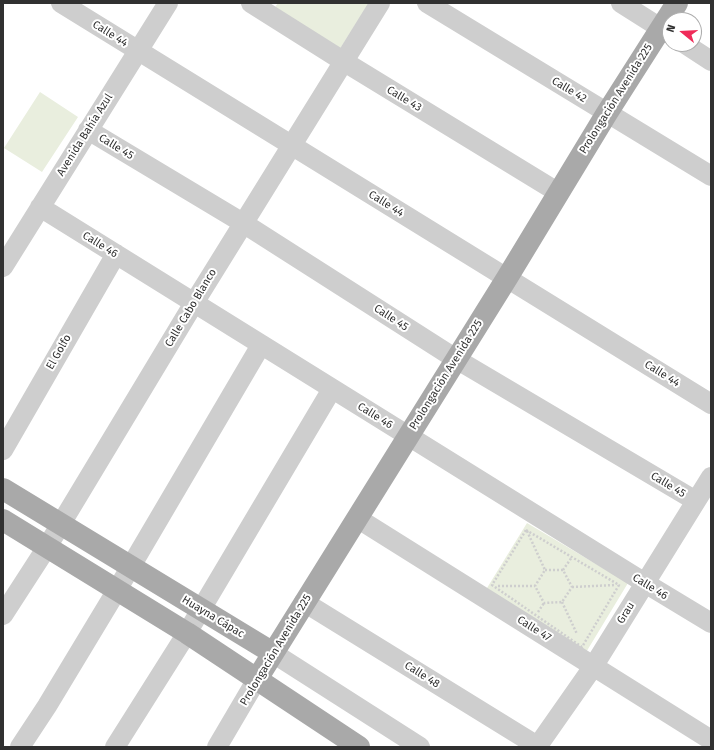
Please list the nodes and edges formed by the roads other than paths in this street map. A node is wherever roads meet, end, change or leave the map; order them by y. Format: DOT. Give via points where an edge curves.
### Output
graph roads {
  1 [pos="61,3"];
  2 [pos="168,3"];
  3 [pos="251,3"];
  4 [pos="380,3"];
  5 [pos="427,3"];
  6 [pos="622,3"];
  7 [pos="662,28"];
  8 [pos="662,34"];
  9 [pos="137,51"];
  10 [pos="697,52"];
  11 [pos="343,61"];
  12 [pos="711,61"];
  13 [pos="607,113"];
  14 [pos="88,130"];
  15 [pos="291,145"];
  16 [pos="711,176"];
  17 [pos="559,193"];
  18 [pos="40,207"];
  19 [pos="243,223"];
  20 [pos="116,254"];
  21 [pos="3,267"];
  22 [pos="506,278"];
  23 [pos="194,303"];
  24 [pos="261,345"];
  25 [pos="456,359"];
  26 [pos="332,389"];
  27 [pos="711,404"];
  28 [pos="408,436"];
  29 [pos="3,450"];
  30 [pos="711,477"];
  31 [pos="3,489"];
  32 [pos="696,501"];
  33 [pos="357,518"];
  34 [pos="3,520"];
  35 [pos="61,524"];
  36 [pos="47,547"];
  37 [pos="130,566"];
  38 [pos="633,582"];
  39 [pos="117,590"];
  40 [pos="304,602"];
  41 [pos="200,609"];
  42 [pos="3,615"];
  43 [pos="711,623"];
  44 [pos="187,633"];
  45 [pos="273,653"];
  46 [pos="586,658"];
  47 [pos="257,679"];
  48 [pos="711,740"];
  49 [pos="20,747"];
  50 [pos="115,747"];
  51 [pos="218,747"];
  52 [pos="359,747"];
  53 [pos="420,747"];
  54 [pos="538,747"];
  1 -- 9 [label="street, Calle 44"];
  2 -- 9 [label="street, Avenida Bahía Azul"];
  3 -- 11 [label="street, Calle 43"];
  4 -- 11 [label="street, Calle Cabo Blanco"];
  5 -- 13 [label="street, Calle 42"];
  6 -- 7 [label="street"];
  8 -- 13 [label="main road, Prolongación Avenida 225"];
  9 -- 14 [label="street, Avenida Bahía Azul"];
  9 -- 15 [label="street, Calle 44"];
  10 -- 12 [label="street"];
  11 -- 15 [label="street, Calle Cabo Blanco"];
  11 -- 17 [label="street, Calle 43"];
  13 -- 16 [label="street, Calle 42"];
  13 -- 17 [label="main road, Prolongación Avenida 225"];
  14 -- 18 [label="street, Avenida Bahía Azul"];
  14 -- 19 [label="street, Calle 45"];
  15 -- 19 [label="street, Calle Cabo Blanco"];
  15 -- 22 [label="street, Calle 44"];
  17 -- 22 [label="main road, Prolongación Avenida 225"];
  18 -- 20 [label="street, Calle 46"];
  18 -- 21 [label="street, Avenida Bahía Azul"];
  19 -- 23 [label="street, Calle Cabo Blanco"];
  19 -- 25 [label="street, Calle 45"];
  20 -- 23 [label="street, Calle 46"];
  20 -- 29 [label="street, El Golfo"];
  22 -- 25 [label="main road, Prolongación Avenida 225"];
  22 -- 27 [label="street, Calle 44"];
  23 -- 24 [label="street, Calle 46"];
  23 -- 35 [label="street, Calle Cabo Blanco"];
  24 -- 26 [label="street, Calle 46"];
  24 -- 37 [label="street"];
  25 -- 28 [label="main road, Prolongación Avenida 225"];
  25 -- 32 [label="street, Calle 45"];
  26 -- 28 [label="street, Calle 46"];
  26 -- 41 [label="street"];
  28 -- 33 [label="main road, Prolongación Avenida 225"];
  28 -- 38 [label="street, Calle 46"];
  30 -- 32 [label="street, Grau"];
  31 -- 35 [label="main road, Huayna Cápac"];
  32 -- 38 [label="street, Grau"];
  33 -- 40 [label="main road, Prolongación Avenida 225"];
  33 -- 46 [label="street, Calle 47"];
  34 -- 36 [label="main road"];
  35 -- 36 [label="street, Calle Cabo Blanco"];
  35 -- 37 [label="main road, Huayna Cápac"];
  36 -- 39 [label="main road"];
  36 -- 42 [label="street, Calle Cabo Blanco"];
  37 -- 39 [label="street"];
  37 -- 41 [label="main road, Huayna Cápac"];
  38 -- 43 [label="street, Calle 46"];
  38 -- 46 [label="street, Grau"];
  39 -- 44 [label="main road"];
  39 -- 49 [label="street"];
  40 -- 45 [label="main road, Prolongación Avenida 225"];
  40 -- 54 [label="street, Calle 48"];
  41 -- 44 [label="street"];
  41 -- 45 [label="main road, Huayna Cápac"];
  44 -- 47 [label="main road"];
  44 -- 50 [label="street"];
  45 -- 47 [label="main road, Prolongación Avenida 225"];
  45 -- 53 [label="street, Huayna Cápac"];
  46 -- 48 [label="street, Calle 47"];
  46 -- 54 [label="street, Grau"];
  47 -- 51 [label="street, Prolongación Avenida 225"];
  47 -- 52 [label="main road"];
}
